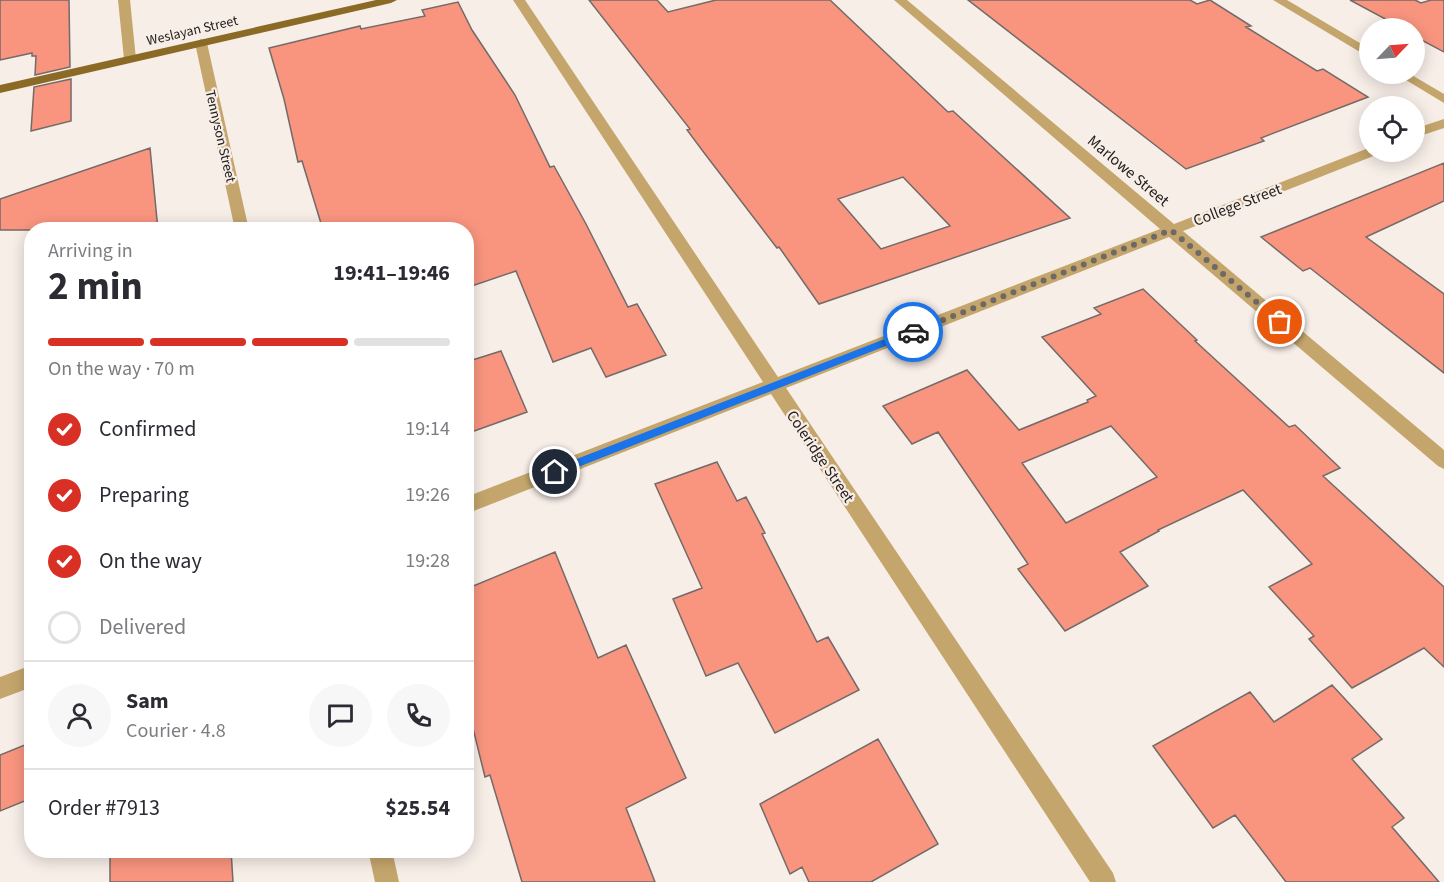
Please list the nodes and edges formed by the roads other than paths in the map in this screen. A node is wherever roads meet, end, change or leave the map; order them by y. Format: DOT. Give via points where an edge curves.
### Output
graph roads {
  1 [pos="124,0"];
  2 [pos="392,0"];
  3 [pos="519,0"];
  4 [pos="900,0"];
  5 [pos="1279,0"];
  6 [pos="201,44"];
  7 [pos="1359,47"];
  8 [pos="130,59"];
  9 [pos="1419,84"];
  10 [pos="0,89"];
  11 [pos="1444,99"];
  12 [pos="1444,123"];
  13 [pos="1425,130"];
  14 [pos="1359,157"];
  15 [pos="240,222"];
  16 [pos="1171,230"];
  17 [pos="775,386"];
  18 [pos="1444,461"];
  19 [pos="474,503"];
  20 [pos="24,679"];
  21 [pos="0,688"];
  22 [pos="382,858"];
  23 [pos="387,882"];
  24 [pos="1104,882"];
  1 -- 8 [label="street"];
  2 -- 6 [label="main road, Weslayan Street"];
  3 -- 17 [label="street, Coleridge Street"];
  4 -- 16 [label="street, Marlowe Street"];
  5 -- 7 [label="street"];
  6 -- 8 [label="main road, Weslayan Street"];
  6 -- 15 [label="street, Tennyson Street"];
  8 -- 10 [label="main road, Weslayan Street"];
  9 -- 11 [label="street"];
  12 -- 13 [label="street"];
  14 -- 16 [label="street, College Street"];
  16 -- 17 [label="street, College Street"];
  16 -- 18 [label="street, Marlowe Street"];
  17 -- 19 [label="street, College Street"];
  17 -- 24 [label="street, Coleridge Street"];
  20 -- 21 [label="street"];
  22 -- 23 [label="street"];
}
